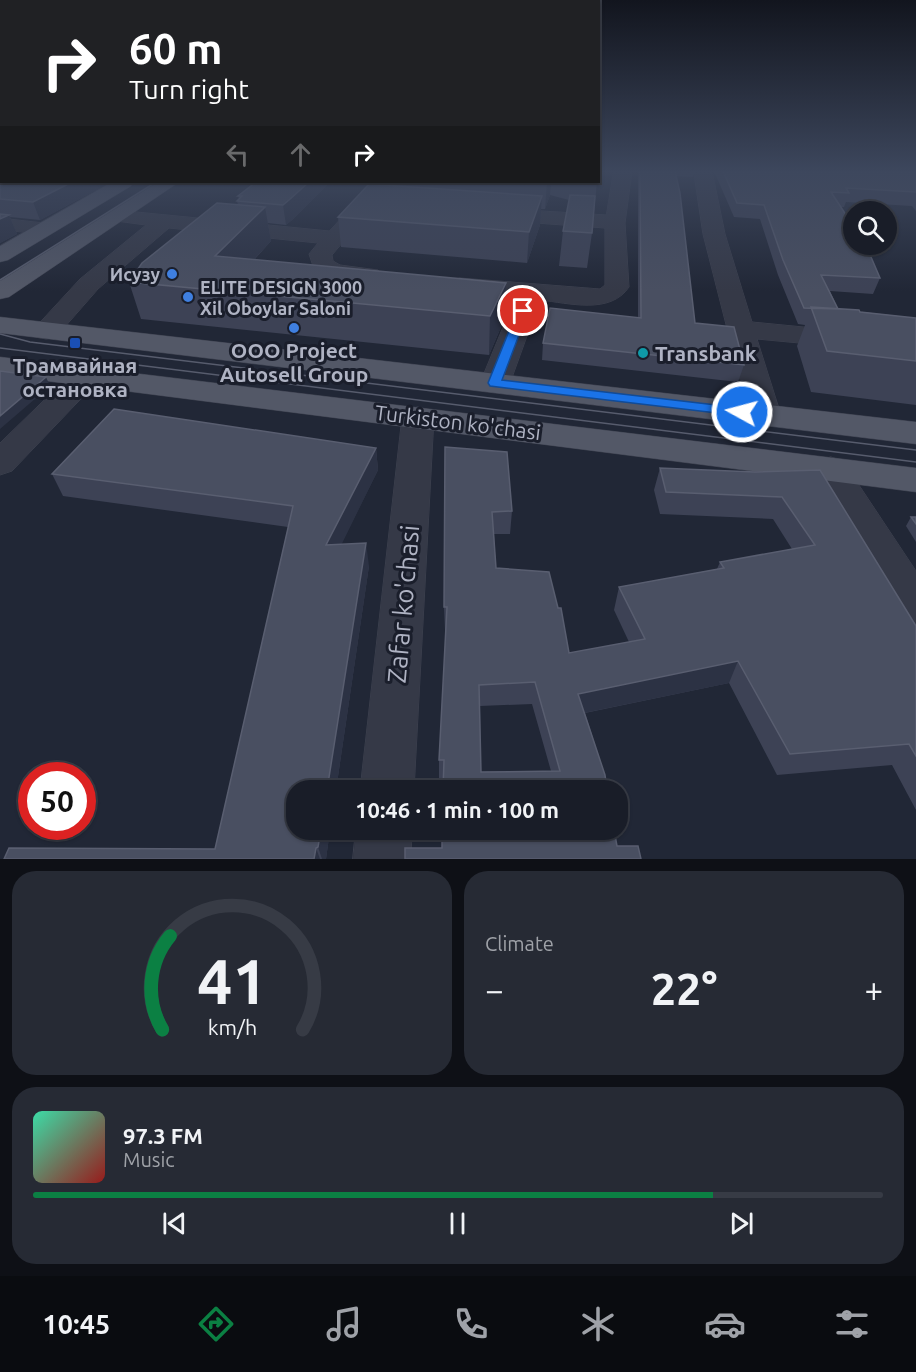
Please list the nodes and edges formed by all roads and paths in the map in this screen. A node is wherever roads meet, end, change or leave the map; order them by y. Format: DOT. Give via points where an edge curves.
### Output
graph roads {
  1 [pos="74,211"];
  2 [pos="124,211"];
  3 [pos="367,211"];
  4 [pos="616,211"];
  5 [pos="710,211"];
  6 [pos="478,213"];
  7 [pos="116,216"];
  8 [pos="164,221"];
  9 [pos="615,223"];
  10 [pos="0,224"];
  11 [pos="45,228"];
  12 [pos="334,238"];
  13 [pos="0,255"];
  14 [pos="392,277"];
  15 [pos="438,282"];
  16 [pos="0,292"];
  17 [pos="530,292"];
  18 [pos="0,325"];
  19 [pos="742,329"];
  20 [pos="46,331"];
  21 [pos="916,346"];
  22 [pos="0,366"];
  23 [pos="85,377"];
  24 [pos="495,383"];
  25 [pos="765,415"];
  26 [pos="418,417"];
  27 [pos="916,433"];
  28 [pos="0,463"];
  29 [pos="831,470"];
  30 [pos="916,480"];
  31 [pos="916,607"];
  32 [pos="388,780"];
  33 [pos="383,840"];
  34 [pos="382,859"];
  1 -- 11 [label="main road"];
  2 -- 7 [label="main road"];
  3 -- 12 [label="street"];
  4 -- 9 [label="street"];
  5 -- 19 [label="street"];
  6 -- 9 [label="street"];
  7 -- 8 [label="street"];
  7 -- 16 [label="main road"];
  8 -- 12 [label="street"];
  8 -- 20 [label="street" via="88,284"];
  9 -- 17 [label="street" via="617,287 608,296"];
  10 -- 11 [label="street"];
  11 -- 13 [label="main road"];
  12 -- 14 [label="street" via="320,254 322,264 334,271"];
  15 -- 17 [label="street"];
  17 -- 24 [label="street"];
  18 -- 20 [label="main road, Turkiston ko'chasi"];
  19 -- 21 [label="street"];
  19 -- 25 [label="street"];
  20 -- 24 [label="main road, Turkiston ko'chasi"];
  22 -- 23 [label="main road, Turkiston ko'chasi"];
  23 -- 26 [label="main road, Turkiston ko'chasi"];
  23 -- 28 [label="street"];
  24 -- 25 [label="main road, Turkiston ko'chasi"];
  25 -- 27 [label="main road, Turkiston ko'chasi"];
  26 -- 29 [label="main road, Turkiston ko'chasi"];
  26 -- 32 [label="street, Zafar ko'chasi"];
  29 -- 30 [label="main road, Turkiston ko'chasi"];
  29 -- 31 [label="street"];
  33 -- 34 [label="street"];
}
